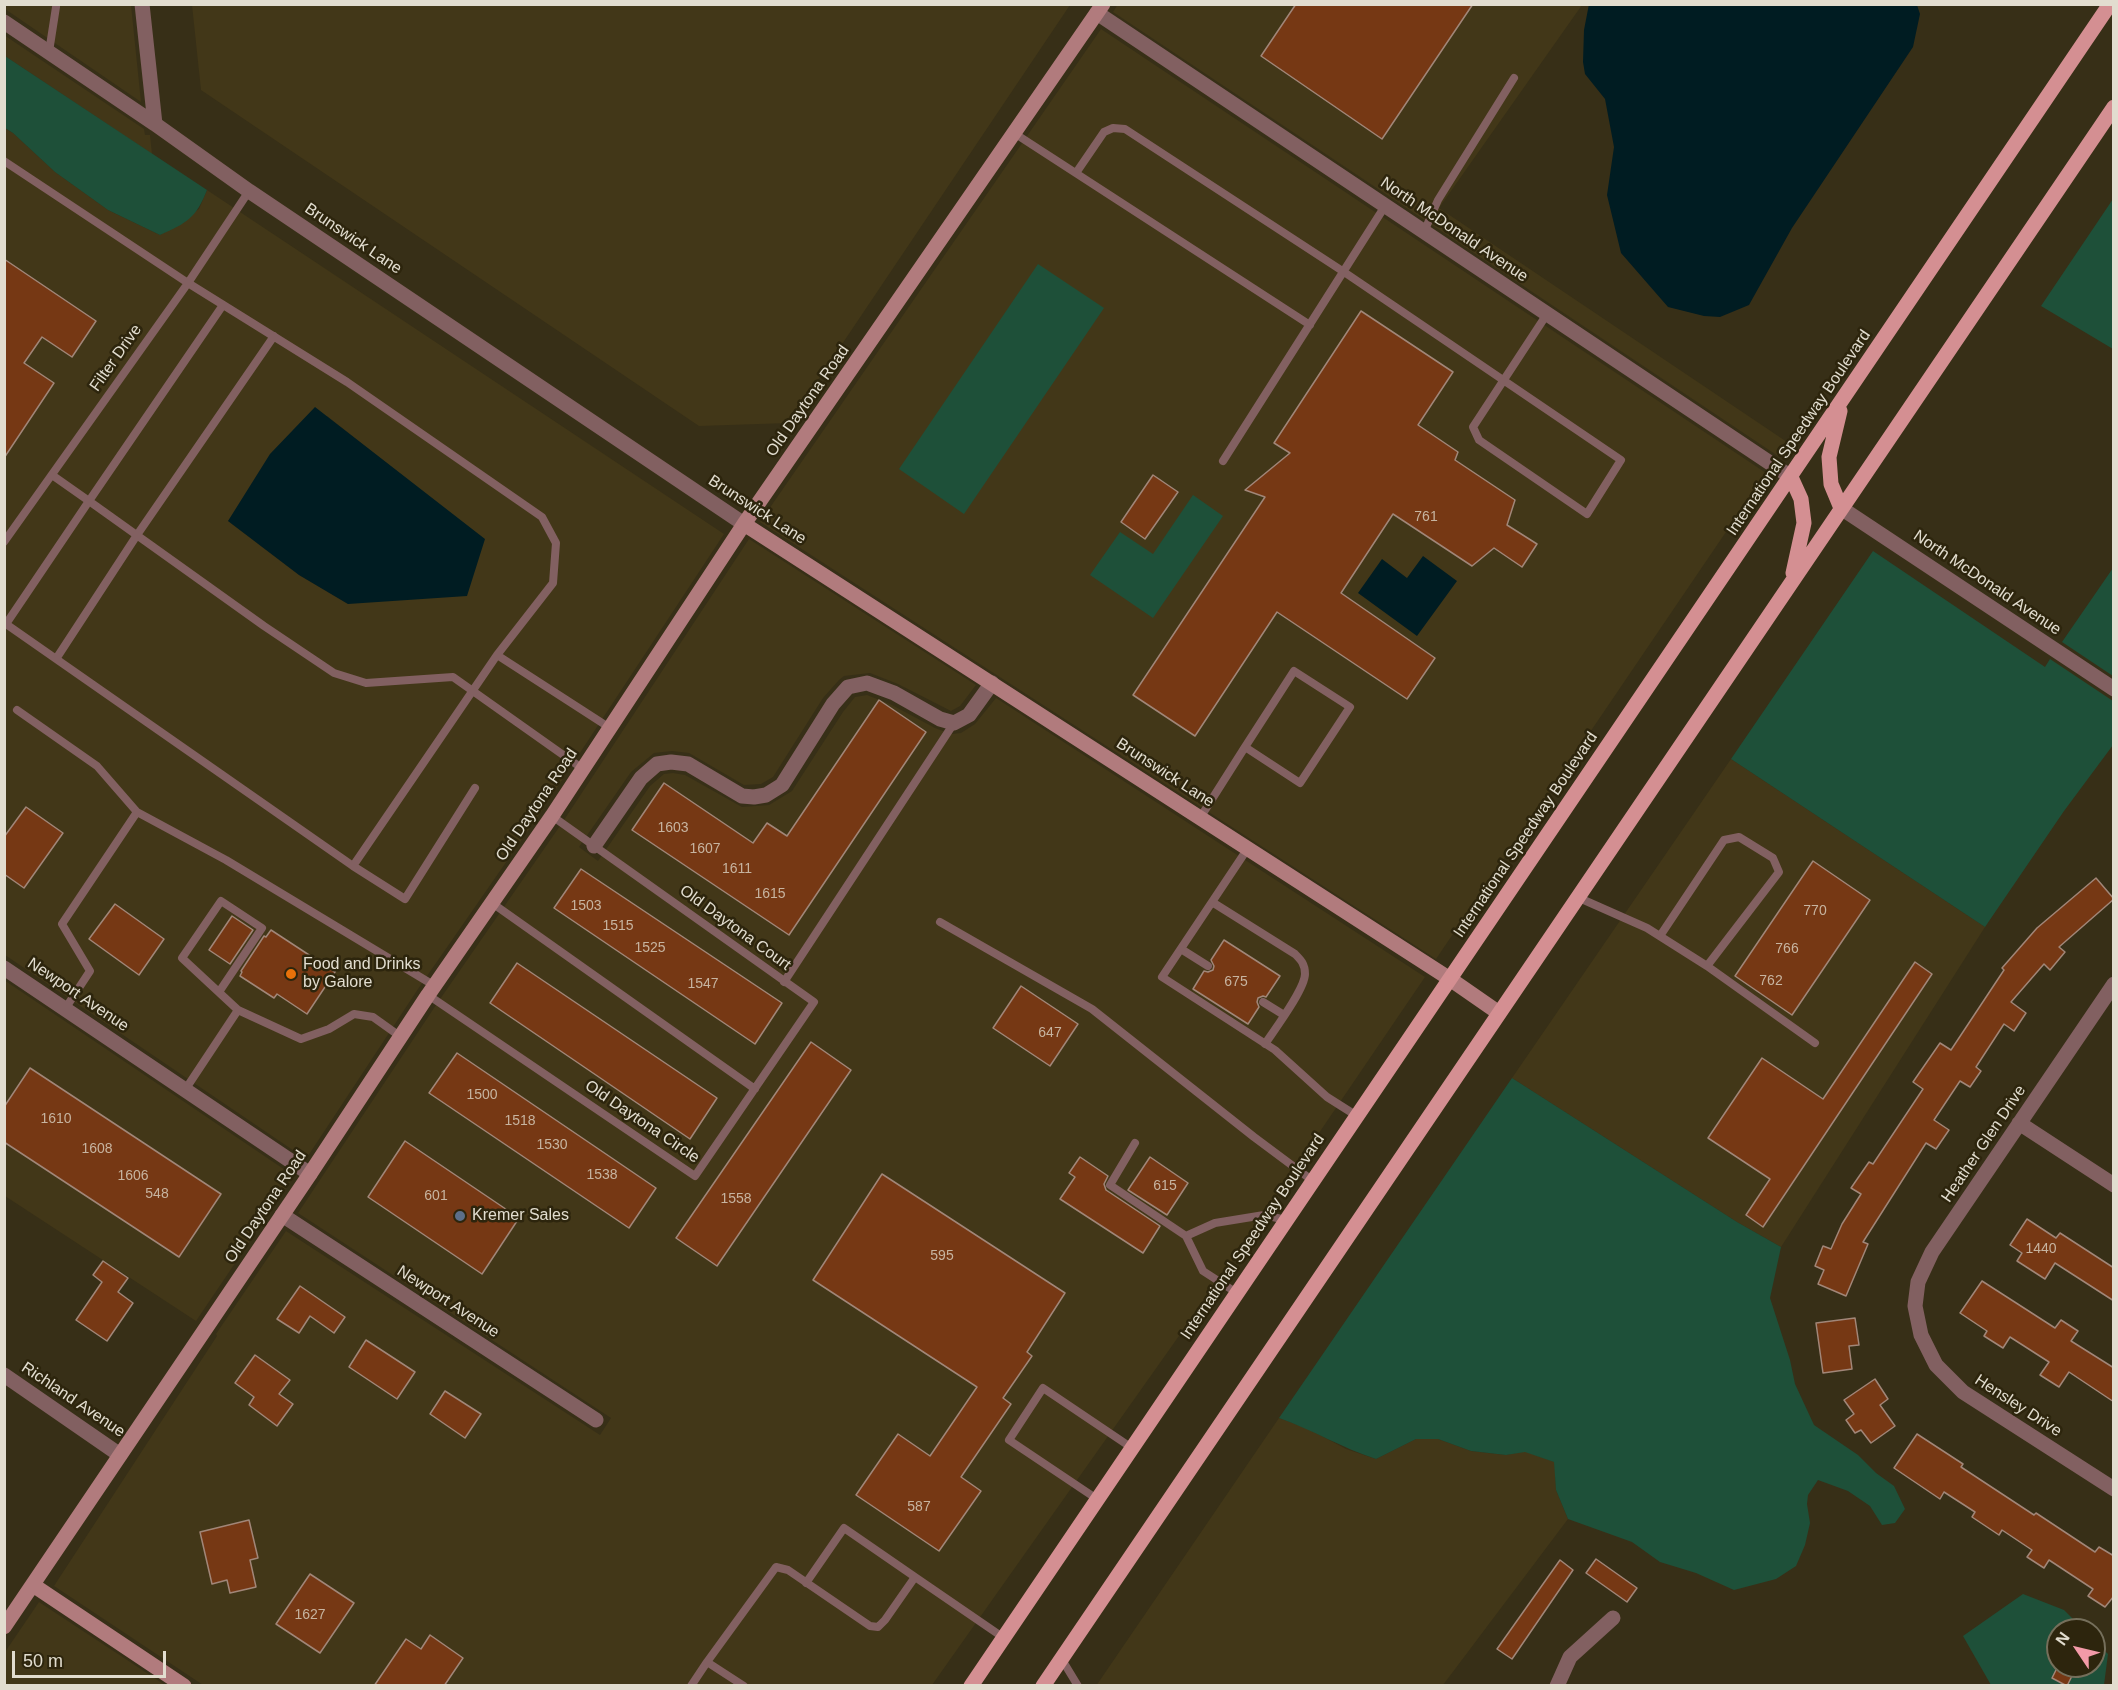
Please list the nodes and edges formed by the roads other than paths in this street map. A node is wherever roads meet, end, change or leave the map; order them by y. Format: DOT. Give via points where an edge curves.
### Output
graph roads {
  1 [pos="142,4"];
  2 [pos="2110,4"];
  3 [pos="55,5"];
  4 [pos="1100,9"];
  5 [pos="4,22"];
  6 [pos="49,52"];
  7 [pos="1514,78"];
  8 [pos="2114,107"];
  9 [pos="155,124"];
  10 [pos="1014,133"];
  11 [pos="4,161"];
  12 [pos="1076,174"];
  13 [pos="249,191"];
  14 [pos="1385,206"];
  15 [pos="1424,232"];
  16 [pos="1344,272"];
  17 [pos="188,283"];
  18 [pos="223,305"];
  19 [pos="1547,314"];
  20 [pos="1310,325"];
  21 [pos="274,336"];
  22 [pos="1504,382"];
  23 [pos="1842,402"];
  24 [pos="1223,461"];
  25 [pos="52,475"];
  26 [pos="1791,477"];
  27 [pos="89,501"];
  28 [pos="1841,508"];
  29 [pos="744,524"];
  30 [pos="137,535"];
  31 [pos="4,542"];
  32 [pos="1791,582"];
  33 [pos="5,623"];
  34 [pos="497,655"];
  35 [pos="56,659"];
  36 [pos="992,683"];
  37 [pos="2114,689"];
  38 [pos="471,692"];
  39 [pos="18,710"];
  40 [pos="954,723"];
  41 [pos="610,728"];
  42 [pos="1245,747"];
  43 [pos="583,769"];
  44 [pos="475,788"];
  45 [pos="137,812"];
  46 [pos="552,816"];
  47 [pos="1200,818"];
  48 [pos="594,846"];
  49 [pos="1248,849"];
  50 [pos="353,866"];
  51 [pos="1577,897"];
  52 [pos="1212,902"];
  53 [pos="492,903"];
  54 [pos="940,922"];
  55 [pos="1660,936"];
  56 [pos="1181,949"];
  57 [pos="1208,966"];
  58 [pos="1707,966"];
  59 [pos="4,968"];
  60 [pos="1450,979"];
  61 [pos="784,982"];
  62 [pos="2114,984"];
  63 [pos="431,990"];
  64 [pos="219,992"];
  65 [pos="1263,1002"];
  66 [pos="65,1009"];
  67 [pos="238,1010"];
  68 [pos="1499,1013"];
  69 [pos="1284,1015"];
  70 [pos="401,1036"];
  71 [pos="1815,1043"];
  72 [pos="1265,1044"];
  73 [pos="754,1089"];
  74 [pos="185,1090"];
  75 [pos="1357,1116"];
  76 [pos="2019,1123"];
  77 [pos="1135,1143"];
  78 [pos="310,1174"];
  79 [pos="1314,1180"];
  80 [pos="2114,1185"];
  81 [pos="282,1215"];
  82 [pos="1286,1220"];
  83 [pos="1186,1236"];
  84 [pos="1237,1293"];
  85 [pos="1921,1335"];
  86 [pos="4,1375"];
  87 [pos="596,1420"];
  88 [pos="1132,1448"];
  89 [pos="120,1455"];
  90 [pos="2114,1489"];
  91 [pos="1097,1499"];
  92 [pos="915,1577"];
  93 [pos="806,1582"];
  94 [pos="33,1585"];
  95 [pos="1613,1618"];
  96 [pos="4,1627"];
  97 [pos="1004,1638"];
  98 [pos="1061,1658"];
  99 [pos="707,1662"];
  100 [pos="184,1686"];
  101 [pos="691,1686"];
  102 [pos="744,1686"];
  103 [pos="971,1686"];
  104 [pos="1043,1686"];
  105 [pos="1078,1686"];
  106 [pos="1557,1686"];
  1 -- 9 [label="street"];
  2 -- 23 [label="main road, International Speedway Boulevard"];
  3 -- 6 [label="lane"];
  4 -- 10 [label="street, Old Daytona Road"];
  4 -- 14 [label="street, North McDonald Avenue"];
  5 -- 6 [label="street, Brunswick Lane"];
  6 -- 9 [label="street, Brunswick Lane"];
  7 -- 15 [label="lane" via="1438,200"];
  8 -- 28 [label="main road"];
  9 -- 13 [label="street, Brunswick Lane"];
  10 -- 12 [label="lane"];
  10 -- 29 [label="street, Old Daytona Road"];
  11 -- 17 [label="lane"];
  12 -- 16 [label="lane" via="1104,132 1125,129"];
  12 -- 20 [label="lane"];
  13 -- 17 [label="lane, Filter Drive"];
  13 -- 29 [label="street, Brunswick Lane"];
  14 -- 15 [label="street, North McDonald Avenue"];
  14 -- 16 [label="lane"];
  15 -- 19 [label="street, North McDonald Avenue"];
  16 -- 20 [label="lane"];
  16 -- 22 [label="lane"];
  17 -- 18 [label="lane"];
  17 -- 25 [label="lane, Filter Drive"];
  18 -- 21 [label="lane"];
  18 -- 27 [label="lane"];
  19 -- 22 [label="lane"];
  19 -- 26 [label="street, North McDonald Avenue"];
  20 -- 24 [label="lane"];
  21 -- 30 [label="lane"];
  21 -- 34 [label="lane" via="347,381 542,517 556,543 553,583"];
  22 -- 22 [label="lane" via="1473,427 1479,440 1587,513 1621,460"];
  23 -- 26 [label="main road, International Speedway Boulevard"];
  23 -- 28 [label="main road" via="1829,457 1831,484"];
  25 -- 27 [label="lane"];
  25 -- 31 [label="lane, Filter Drive"];
  26 -- 32 [label="main road" via="1801,499 1804,523"];
  26 -- 60 [label="main road, International Speedway Boulevard"];
  27 -- 30 [label="lane"];
  27 -- 33 [label="lane"];
  28 -- 32 [label="main road"];
  28 -- 37 [label="street, North McDonald Avenue"];
  29 -- 36 [label="street, Brunswick Lane"];
  29 -- 41 [label="street, Old Daytona Road"];
  30 -- 35 [label="lane"];
  30 -- 38 [label="lane" via="334,673 366,683 453,677"];
  32 -- 51 [label="main road"];
  33 -- 35 [label="lane"];
  34 -- 38 [label="lane"];
  34 -- 41 [label="lane"];
  35 -- 50 [label="lane"];
  36 -- 40 [label="street" via="969,715"];
  36 -- 47 [label="street, Brunswick Lane"];
  38 -- 43 [label="lane"];
  38 -- 50 [label="lane"];
  39 -- 45 [label="lane" via="98,766"];
  40 -- 48 [label="street" via="867,683 848,687 782,785 766,795 742,796 688,764 657,764 641,778"];
  40 -- 61 [label="lane"];
  41 -- 43 [label="street, Old Daytona Road"];
  42 -- 42 [label="lane" via="1300,783 1350,707 1294,671"];
  42 -- 47 [label="lane"];
  43 -- 46 [label="street, Old Daytona Road"];
  44 -- 50 [label="lane" via="405,899"];
  45 -- 63 [label="lane" via="226,860"];
  45 -- 66 [label="lane" via="62,924 90,971"];
  46 -- 48 [label="lane, Old Daytona Court"];
  46 -- 53 [label="street, Old Daytona Road"];
  47 -- 49 [label="street, Brunswick Lane"];
  48 -- 61 [label="lane, Old Daytona Court"];
  49 -- 52 [label="lane"];
  49 -- 60 [label="street, Brunswick Lane"];
  51 -- 55 [label="lane"];
  51 -- 68 [label="main road"];
  52 -- 56 [label="lane"];
  52 -- 69 [label="lane" via="1303,962 1305,976 1300,990"];
  53 -- 63 [label="street, Old Daytona Road"];
  53 -- 73 [label="lane"];
  54 -- 79 [label="lane" via="1092,1009"];
  55 -- 58 [label="lane"];
  55 -- 58 [label="lane" via="1724,840 1739,837 1773,858 1779,872"];
  56 -- 57 [label="lane"];
  56 -- 72 [label="lane" via="1162,977"];
  58 -- 71 [label="lane"];
  59 -- 66 [label="street, Newport Avenue"];
  60 -- 68 [label="street, Brunswick Lane"];
  60 -- 75 [label="main road, International Speedway Boulevard"];
  61 -- 73 [label="lane, Old Daytona Court" via="814,1002"];
  62 -- 76 [label="street, Heather Glen Drive"];
  63 -- 70 [label="street, Old Daytona Road"];
  63 -- 73 [label="lane, Old Daytona Circle" via="695,1176"];
  64 -- 64 [label="lane" via="182,958 220,901 262,928"];
  64 -- 67 [label="lane"];
  65 -- 69 [label="lane"];
  66 -- 74 [label="street, Newport Avenue"];
  67 -- 70 [label="lane" via="301,1039 354,1014 373,1017"];
  67 -- 74 [label="lane"];
  68 -- 98 [label="main road"];
  69 -- 72 [label="lane"];
  70 -- 78 [label="street, Old Daytona Road"];
  72 -- 75 [label="lane" via="1327,1097"];
  74 -- 78 [label="street, Newport Avenue"];
  75 -- 79 [label="main road, International Speedway Boulevard"];
  76 -- 80 [label="street"];
  76 -- 85 [label="street, Heather Glen Drive" via="1932,1252 1918,1282 1915,1306"];
  77 -- 83 [label="lane" via="1110,1185"];
  78 -- 81 [label="street, Old Daytona Road"];
  79 -- 82 [label="main road, International Speedway Boulevard"];
  81 -- 87 [label="street, Newport Avenue"];
  81 -- 89 [label="street, Old Daytona Road"];
  82 -- 83 [label="lane" via="1264,1215 1215,1223"];
  82 -- 84 [label="main road, International Speedway Boulevard"];
  83 -- 84 [label="lane" via="1203,1271"];
  84 -- 88 [label="main road, International Speedway Boulevard"];
  85 -- 90 [label="street, Hensley Drive" via="1936,1365 1963,1392"];
  86 -- 89 [label="street, Richland Avenue"];
  88 -- 91 [label="main road, International Speedway Boulevard"];
  88 -- 91 [label="lane" via="1043,1388 1037,1396 1009,1440"];
  89 -- 94 [label="street, Old Daytona Road"];
  91 -- 97 [label="main road, International Speedway Boulevard"];
  92 -- 93 [label="lane" via="878,1627 870,1626"];
  92 -- 93 [label="lane" via="844,1528"];
  92 -- 97 [label="lane"];
  93 -- 99 [label="lane" via="776,1567"];
  94 -- 96 [label="street, Old Daytona Road"];
  94 -- 100 [label="street"];
  95 -- 106 [label="street" via="1570,1656"];
  97 -- 103 [label="main road, International Speedway Boulevard"];
  98 -- 104 [label="main road"];
  98 -- 105 [label="lane"];
  99 -- 101 [label="lane"];
  99 -- 102 [label="lane"];
}
